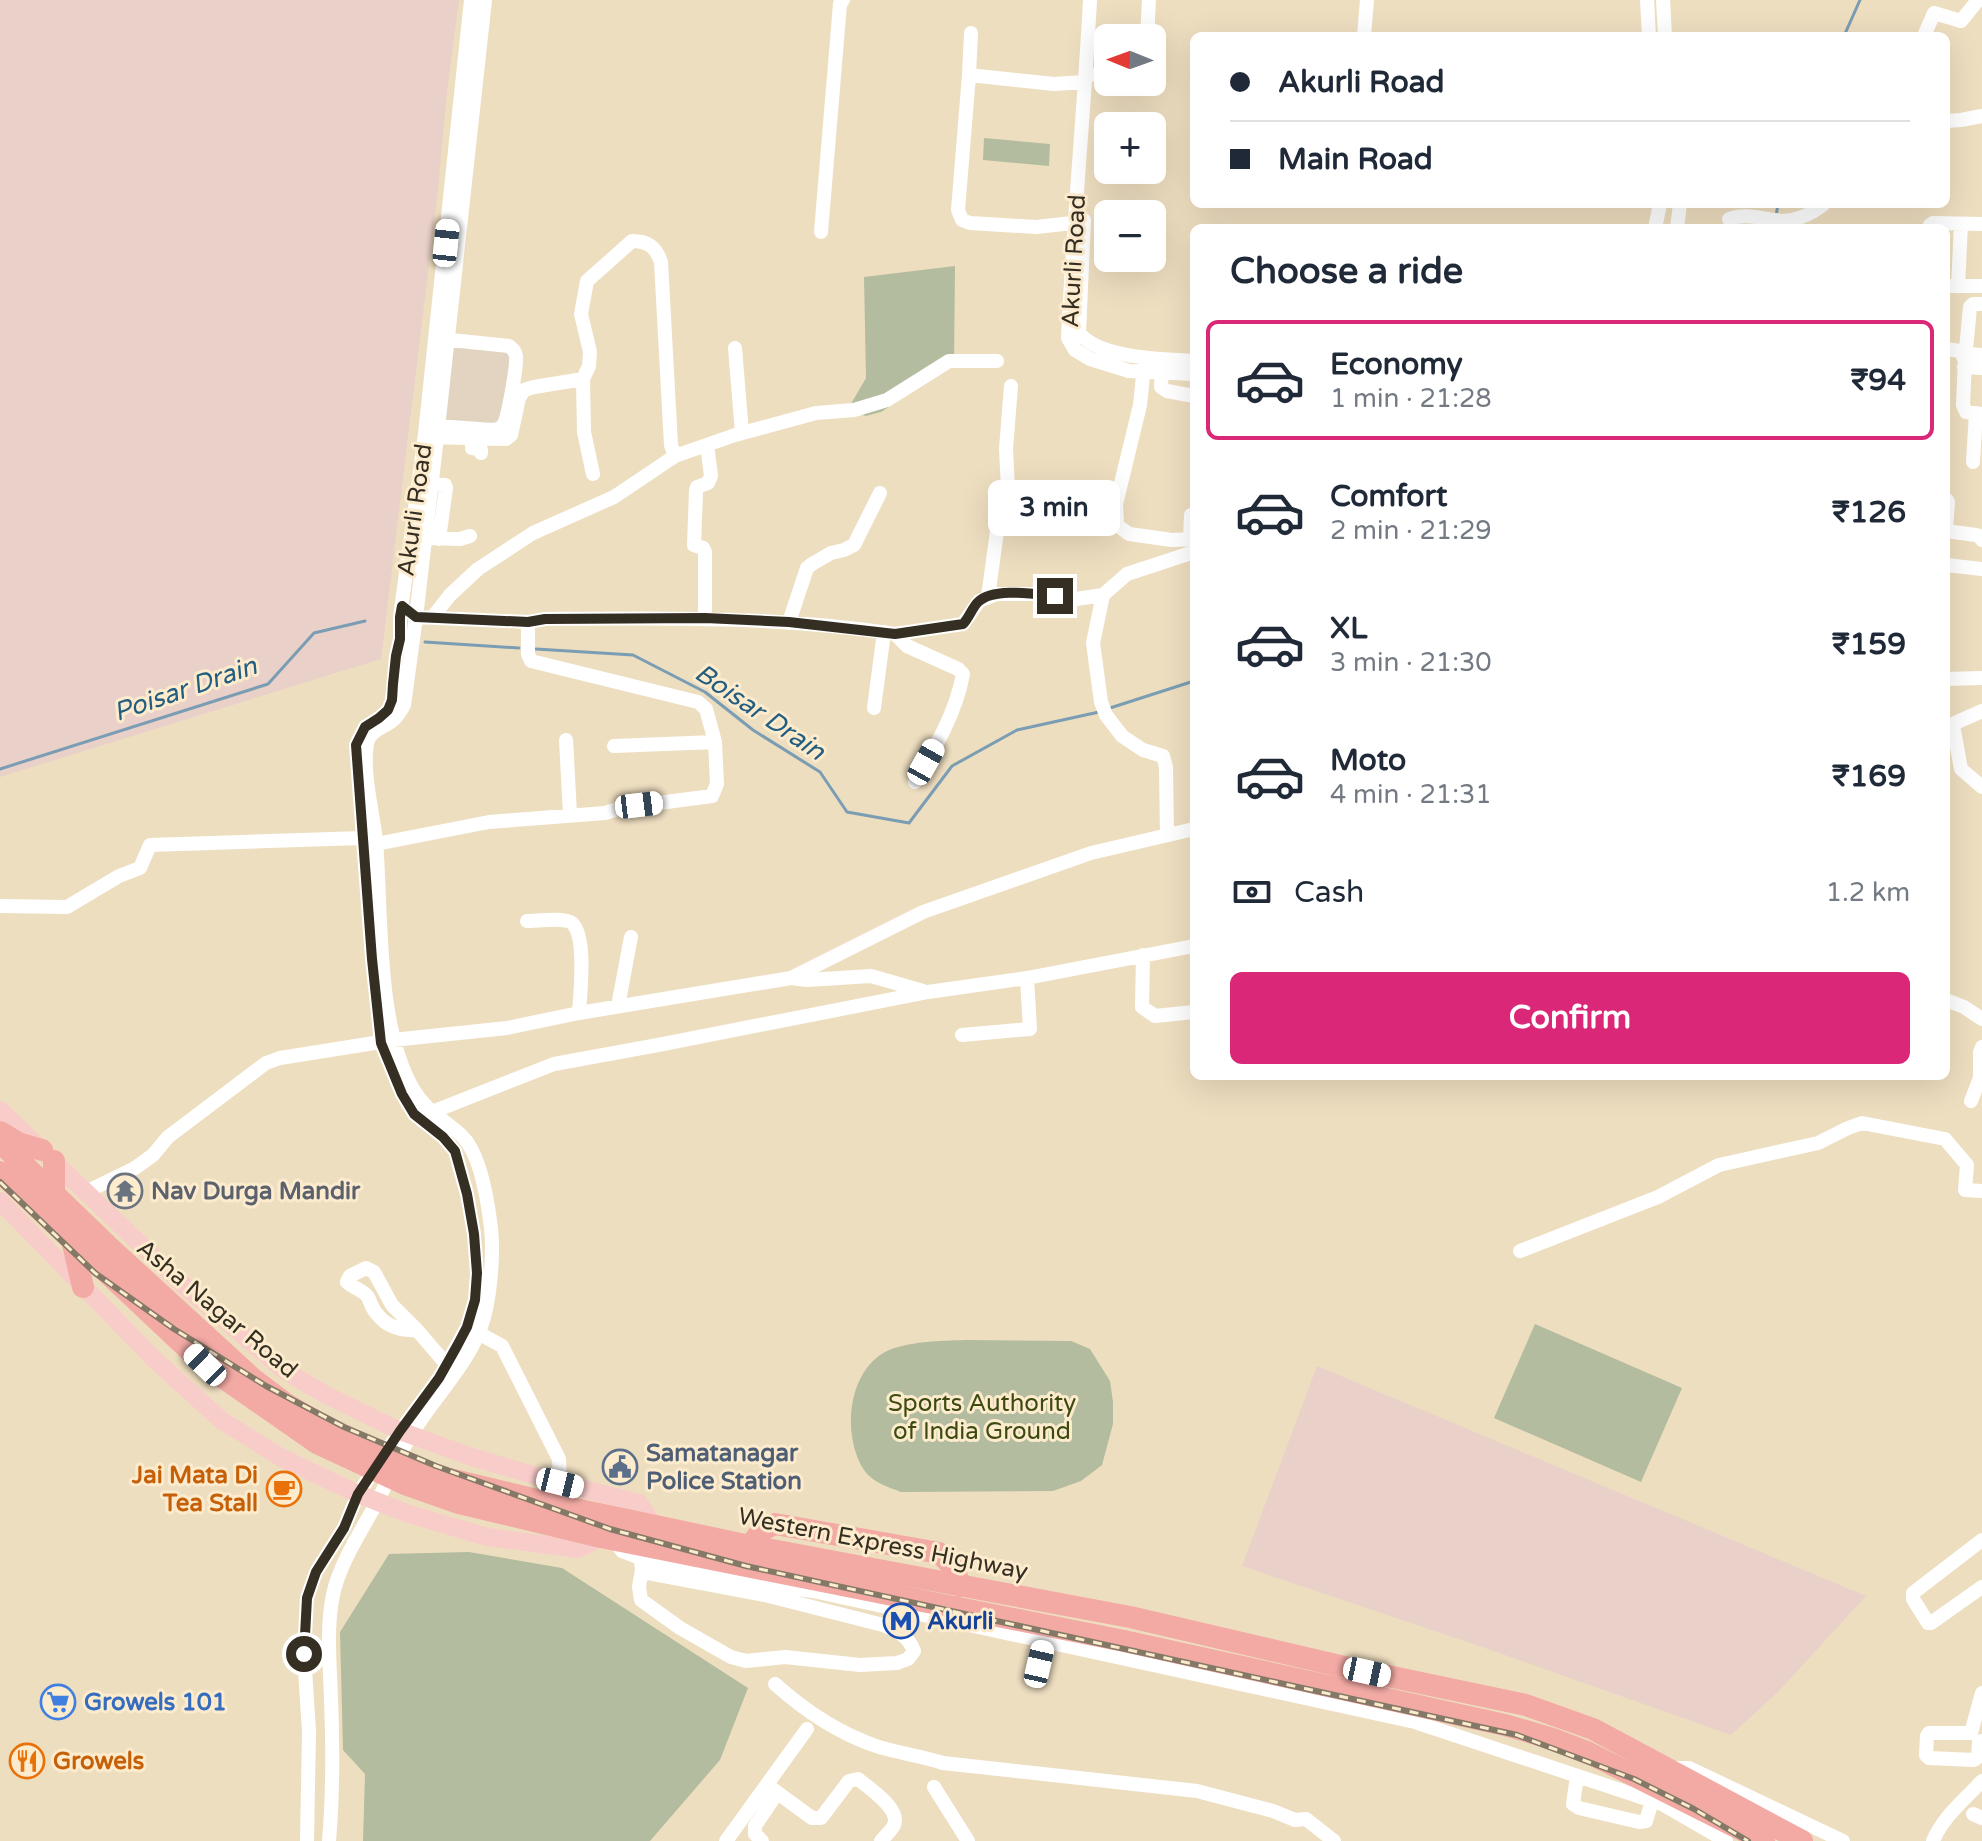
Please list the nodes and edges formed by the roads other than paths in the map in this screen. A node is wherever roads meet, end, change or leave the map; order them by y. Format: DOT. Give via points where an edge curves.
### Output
graph roads {
  1 [pos="843,0"];
  2 [pos="1090,0"];
  3 [pos="1099,0"];
  4 [pos="1149,0"];
  5 [pos="1367,0"];
  6 [pos="1647,0"];
  7 [pos="1663,0"];
  8 [pos="1978,0"];
  9 [pos="478,4"];
  10 [pos="1148,24"];
  11 [pos="1364,32"];
  12 [pos="1649,32"];
  13 [pos="1665,32"];
  14 [pos="1926,32"];
  15 [pos="971,33"];
  16 [pos="969,75"];
  17 [pos="1093,76"];
  18 [pos="1982,116"];
  19 [pos="1950,120"];
  20 [pos="1800,213"];
  21 [pos="1729,219"];
  22 [pos="1080,222"];
  23 [pos="1932,224"];
  24 [pos="1961,224"];
  25 [pos="1982,224"];
  26 [pos="821,232"];
  27 [pos="1952,286"];
  28 [pos="1982,286"];
  29 [pos="1982,304"];
  30 [pos="442,339"];
  31 [pos="735,348"];
  32 [pos="1950,350"];
  33 [pos="1982,355"];
  34 [pos="997,361"];
  35 [pos="1965,361"];
  36 [pos="1190,362"];
  37 [pos="1144,365"];
  38 [pos="1162,366"];
  39 [pos="1982,368"];
  40 [pos="1190,373"];
  41 [pos="583,379"];
  42 [pos="1011,386"];
  43 [pos="1190,395"];
  44 [pos="1979,414"];
  45 [pos="433,433"];
  46 [pos="742,433"];
  47 [pos="472,439"];
  48 [pos="707,445"];
  49 [pos="481,453"];
  50 [pos="675,456"];
  51 [pos="1973,462"];
  52 [pos="593,474"];
  53 [pos="880,493"];
  54 [pos="1950,531"];
  55 [pos="470,536"];
  56 [pos="1982,540"];
  57 [pos="425,542"];
  58 [pos="1190,543"];
  59 [pos="1190,545"];
  60 [pos="1950,565"];
  61 [pos="1982,569"];
  62 [pos="1103,595"];
  63 [pos="988,597"];
  64 [pos="397,611"];
  65 [pos="432,618"];
  66 [pos="705,618"];
  67 [pos="415,621"];
  68 [pos="528,622"];
  69 [pos="789,622"];
  70 [pos="889,633"];
  71 [pos="1982,678"];
  72 [pos="1950,679"];
  73 [pos="874,708"];
  74 [pos="1982,711"];
  75 [pos="1950,726"];
  76 [pos="566,740"];
  77 [pos="715,742"];
  78 [pos="614,746"];
  79 [pos="915,782"];
  80 [pos="1982,787"];
  81 [pos="570,814"];
  82 [pos="1190,830"];
  83 [pos="1167,835"];
  84 [pos="369,841"];
  85 [pos="0,906"];
  86 [pos="527,921"];
  87 [pos="631,937"];
  88 [pos="1190,947"];
  89 [pos="1143,955"];
  90 [pos="791,978"];
  91 [pos="1027,978"];
  92 [pos="928,992"];
  93 [pos="1950,1002"];
  94 [pos="618,1006"];
  95 [pos="1190,1012"];
  96 [pos="579,1013"];
  97 [pos="1982,1019"];
  98 [pos="962,1035"];
  99 [pos="387,1042"];
  100 [pos="1982,1047"];
  101 [pos="1971,1101"];
  102 [pos="0,1110"];
  103 [pos="432,1112"];
  104 [pos="0,1132"];
  105 [pos="0,1142"];
  106 [pos="48,1156"];
  107 [pos="3,1184"];
  108 [pos="1982,1191"];
  109 [pos="86,1192"];
  110 [pos="54,1195"];
  111 [pos="72,1239"];
  112 [pos="1520,1251"];
  113 [pos="83,1287"];
  114 [pos="473,1329"];
  115 [pos="417,1330"];
  116 [pos="447,1365"];
  117 [pos="405,1433"];
  118 [pos="560,1483"];
  119 [pos="358,1494"];
  120 [pos="377,1502"];
  121 [pos="561,1506"];
  122 [pos="845,1536"];
  123 [pos="607,1538"];
  124 [pos="1982,1540"];
  125 [pos="750,1546"];
  126 [pos="644,1549"];
  127 [pos="839,1563"];
  128 [pos="960,1586"];
  129 [pos="1982,1587"];
  130 [pos="766,1590"];
  131 [pos="1046,1634"];
  132 [pos="1149,1656"];
  133 [pos="1035,1681"];
  134 [pos="775,1684"];
  135 [pos="1982,1693"];
  136 [pos="807,1729"];
  137 [pos="1978,1738"];
  138 [pos="1577,1776"];
  139 [pos="1982,1781"];
  140 [pos="934,1787"];
  141 [pos="772,1789"];
  142 [pos="1659,1790"];
  143 [pos="1724,1809"];
  144 [pos="732,1839"];
  145 [pos="307,1841"];
  146 [pos="329,1841"];
  147 [pos="762,1841"];
  148 [pos="881,1841"];
  149 [pos="968,1841"];
  150 [pos="1334,1841"];
  151 [pos="1726,1841"];
  152 [pos="1764,1841"];
  153 [pos="1802,1841"];
  154 [pos="1843,1841"];
  155 [pos="1933,1841"];
  1 -- 26 [label="street"];
  2 -- 17 [label="street, Akurli Road"];
  3 -- 17 [label="street, Akurli Road"];
  4 -- 10 [label="street"];
  5 -- 11 [label="street"];
  6 -- 12 [label="street"];
  7 -- 13 [label="street"];
  8 -- 14 [label="street" via="1961,21 1934,13"];
  9 -- 30 [label="street, Akurli Road"];
  15 -- 16 [label="street"];
  16 -- 17 [label="street" via="1054,84"];
  16 -- 22 [label="street" via="958,210 962,220 1036,227"];
  17 -- 22 [label="street, Akurli Road"];
  18 -- 19 [label="street"];
  20 -- 21 [label="street" via="1772,220"];
  22 -- 37 [label="street, Akurli Road" via="1068,338 1090,359 1129,371"];
  23 -- 24 [label="street"];
  24 -- 25 [label="street"];
  24 -- 27 [label="street"];
  27 -- 28 [label="street"];
  29 -- 35 [label="street" via="1970,307"];
  30 -- 45 [label="street, Akurli Road"];
  30 -- 45 [label="street" via="509,346 516,357 515,371 500,428"];
  31 -- 46 [label="street"];
  32 -- 35 [label="street" via="1960,351"];
  33 -- 35 [label="street"];
  34 -- 46 [label="street" via="949,361 887,400"];
  35 -- 39 [label="street"];
  35 -- 44 [label="street" via="1963,405 1966,412"];
  36 -- 38 [label="street, Akurli Road"];
  37 -- 38 [label="street, Akurli Road"];
  37 -- 58 [label="street" via="1116,504 1117,525 1129,534"];
  38 -- 40 [label="street, Akurli Road"];
  38 -- 43 [label="street" via="1161,387"];
  41 -- 47 [label="street" via="524,390 511,435 500,446"];
  41 -- 50 [label="street" via="590,352 581,314 587,281 632,241 651,245 661,262"];
  41 -- 52 [label="street" via="584,432"];
  42 -- 63 [label="street" via="1009,509 998,524"];
  44 -- 51 [label="street"];
  45 -- 47 [label="street"];
  45 -- 57 [label="street, Akurli Road"];
  45 -- 57 [label="street, Akurli Road"];
  46 -- 48 [label="street"];
  47 -- 49 [label="street" via="472,449"];
  48 -- 50 [label="street"];
  48 -- 66 [label="street" via="711,476 696,491 694,545 705,552"];
  50 -- 65 [label="street" via="614,497 533,533 478,569"];
  53 -- 69 [label="street" via="854,545 807,568"];
  54 -- 56 [label="street"];
  55 -- 57 [label="street"];
  57 -- 64 [label="street, Akurli Road"];
  57 -- 67 [label="street, Akurli Road"];
  59 -- 62 [label="street" via="1127,574"];
  60 -- 61 [label="street"];
  62 -- 63 [label="street"];
  62 -- 83 [label="street" via="1093,643 1104,710 1122,736 1163,756"];
  63 -- 70 [label="street" via="963,624"];
  64 -- 67 [label="street"];
  64 -- 84 [label="street, Akurli Road" via="400,639 392,700 388,710 365,727 356,745"];
  65 -- 67 [label="street"];
  65 -- 68 [label="street"];
  66 -- 68 [label="street"];
  66 -- 69 [label="street"];
  67 -- 84 [label="street, Akurli Road" via="404,705 397,717 372,733 367,745"];
  68 -- 77 [label="street" via="531,661 698,702 706,709"];
  69 -- 70 [label="street"];
  70 -- 73 [label="street"];
  70 -- 79 [label="street" via="963,674 938,743"];
  71 -- 72 [label="street"];
  74 -- 75 [label="street"];
  75 -- 80 [label="street" via="1961,769"];
  76 -- 81 [label="street"];
  77 -- 78 [label="street"];
  77 -- 81 [label="street" via="717,784 712,796"];
  81 -- 84 [label="street"];
  82 -- 83 [label="street"];
  83 -- 90 [label="street" via="1091,853 923,912"];
  84 -- 85 [label="street" via="150,845 140,868 67,907"];
  84 -- 99 [label="street, Akurli Road"];
  86 -- 96 [label="street" via="573,923 582,968"];
  87 -- 94 [label="street"];
  88 -- 89 [label="street"];
  89 -- 91 [label="street"];
  89 -- 95 [label="street" via="1142,1007 1155,1016"];
  90 -- 92 [label="street" via="871,976"];
  90 -- 94 [label="street"];
  91 -- 92 [label="street"];
  91 -- 98 [label="street" via="1030,1029"];
  92 -- 103 [label="street" via="554,1064"];
  93 -- 97 [label="street"];
  94 -- 96 [label="street"];
  96 -- 99 [label="street" via="507,1028"];
  99 -- 103 [label="street, Akurli Road"];
  99 -- 109 [label="street" via="266,1063 135,1168"];
  99 -- 114 [label="street, Akurli Road" via="402,1094 414,1114 455,1151 474,1234"];
  100 -- 101 [label="street" via="1980,1078"];
  102 -- 106 [label="main road, Asha Nagar Road"];
  103 -- 114 [label="street, Akurli Road" via="463,1137 484,1190 491,1231 490,1273 487,1303"];
  104 -- 106 [label="highway"];
  105 -- 110 [label="highway, Western Express Highway"];
  106 -- 109 [label="main road, Asha Nagar Road"];
  106 -- 110 [label="highway"];
  107 -- 111 [label="highway, Western Express Highway"];
  107 -- 113 [label="main road"];
  108 -- 112 [label="street" via="1965,1190 1967,1165 1945,1139 1862,1123 1818,1143 1719,1165 1658,1197"];
  109 -- 117 [label="main road, Asha Nagar Road" via="182,1284 284,1370"];
  110 -- 121 [label="highway, Western Express Highway" via="286,1404 389,1458 441,1477"];
  111 -- 113 [label="highway"];
  111 -- 123 [label="highway, Western Express Highway" via="205,1365 317,1443 459,1503"];
  113 -- 119 [label="main road" via="221,1420 282,1458"];
  114 -- 116 [label="street, Akurli Road"];
  114 -- 117 [label="street, Akurli Road" via="448,1382"];
  114 -- 118 [label="street" via="502,1346 559,1459"];
  115 -- 115 [label="street" via="392,1305 374,1272 366,1268 350,1276 349,1285 368,1297 381,1319 401,1331"];
  115 -- 116 [label="street"];
  116 -- 117 [label="street, Akurli Road"];
  117 -- 118 [label="main road, Asha Nagar Road"];
  117 -- 119 [label="street, Akurli Road"];
  117 -- 120 [label="street, Akurli Road"];
  118 -- 121 [label="street"];
  118 -- 126 [label="main road, Asha Nagar Road" via="639,1503"];
  119 -- 120 [label="main road"];
  119 -- 145 [label="street, Akurli Road" via="307,1598"];
  120 -- 123 [label="main road" via="487,1537 578,1549"];
  120 -- 146 [label="street, Akurli Road" via="333,1594"];
  121 -- 126 [label="highway, Western Express Highway"];
  122 -- 125 [label="highway" via="775,1524 762,1530"];
  122 -- 127 [label="highway"];
  122 -- 128 [label="highway" via="939,1553 956,1570"];
  123 -- 126 [label="highway, Western Express Highway"];
  124 -- 129 [label="street" via="1913,1593 1913,1599 1931,1623"];
  125 -- 126 [label="highway, Western Express Highway"];
  125 -- 127 [label="highway, Western Express Highway"];
  126 -- 130 [label="street"];
  126 -- 130 [label="street" via="641,1600 731,1657 860,1665 897,1663 914,1651 901,1633 883,1625"];
  126 -- 131 [label="highway, Western Express Highway"];
  127 -- 128 [label="highway, Western Express Highway"];
  128 -- 142 [label="highway, Western Express Highway" via="1130,1617 1526,1705 1593,1729"];
  130 -- 131 [label="street" via="813,1591"];
  131 -- 132 [label="highway, Western Express Highway"];
  131 -- 133 [label="street"];
  132 -- 138 [label="street" via="1415,1722"];
  132 -- 142 [label="highway, Western Express Highway" via="1517,1728 1587,1752"];
  134 -- 150 [label="street" via="808,1711 879,1747 943,1763 1197,1791 1306,1819"];
  135 -- 137 [label="street"];
  136 -- 141 [label="street"];
  138 -- 142 [label="street"];
  138 -- 142 [label="street" via="1573,1804 1639,1822 1646,1821"];
  139 -- 155 [label="street"];
  140 -- 149 [label="street"];
  141 -- 144 [label="street"];
  141 -- 147 [label="street" via="755,1826"];
  141 -- 148 [label="street" via="817,1819 849,1781 858,1779 895,1813 895,1824"];
  142 -- 143 [label="highway"];
  142 -- 151 [label="street"];
  142 -- 154 [label="street" via="1689,1768"];
  143 -- 152 [label="highway"];
  143 -- 153 [label="highway"];
}
